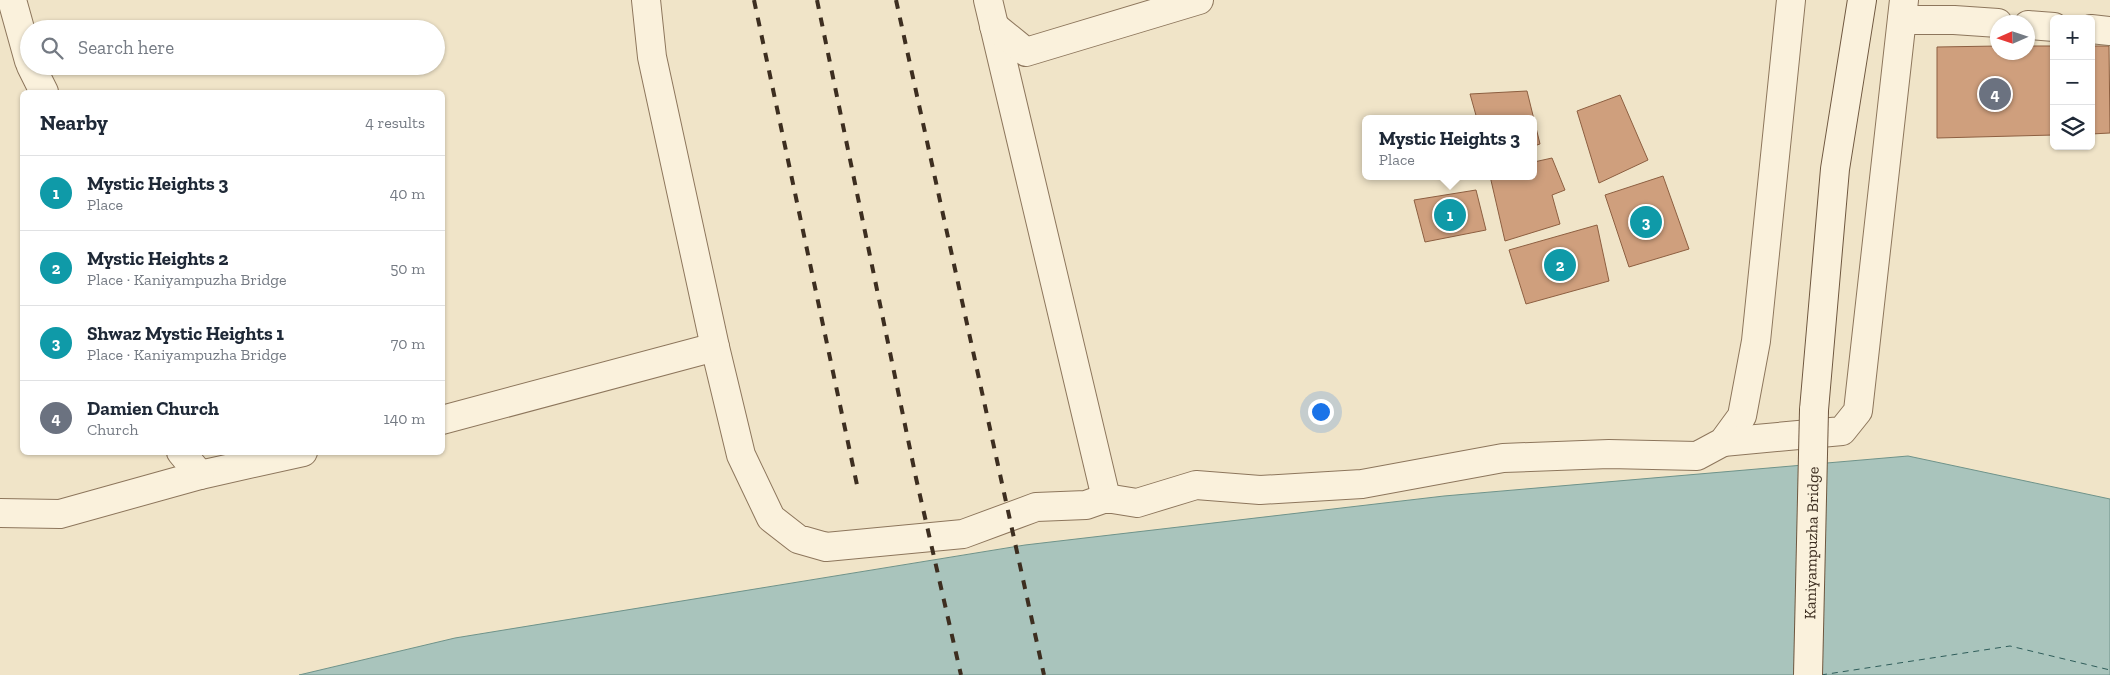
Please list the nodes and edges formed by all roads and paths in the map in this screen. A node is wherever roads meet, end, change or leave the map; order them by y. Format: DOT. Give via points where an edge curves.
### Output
graph roads {
  1 [pos="12,0"];
  2 [pos="646,0"];
  3 [pos="1199,0"];
  4 [pos="1791,0"];
  5 [pos="1862,0"];
  6 [pos="1903,10"];
  7 [pos="991,13"];
  8 [pos="1990,22"];
  9 [pos="2035,26"];
  10 [pos="2050,27"];
  11 [pos="20,29"];
  12 [pos="2095,29"];
  13 [pos="2110,31"];
  14 [pos="36,75"];
  15 [pos="43,90"];
  16 [pos="715,347"];
  17 [pos="445,419"];
  18 [pos="1723,442"];
  19 [pos="183,455"];
  20 [pos="290,455"];
  21 [pos="200,476"];
  22 [pos="1106,498"];
  23 [pos="0,513"];
  24 [pos="1808,675"];
  1 -- 11 [label="street"];
  2 -- 16 [label="street" via="652,57"];
  3 -- 7 [label="street" via="1026,52"];
  4 -- 18 [label="street" via="1756,340 1742,416"];
  5 -- 24 [label="street, Kaniyampuzha Bridge, bridge" via="1835,168 1814,410"];
  6 -- 8 [label="street"];
  6 -- 18 [label="street" via="1858,411 1842,431"];
  7 -- 22 [label="street"];
  9 -- 10 [label="street"];
  12 -- 13 [label="street"];
  14 -- 15 [label="street"];
  16 -- 17 [label="street"];
  16 -- 22 [label="street" via="741,455 771,518 798,539 826,547 963,534 1036,507 1086,505"];
  18 -- 22 [label="street" via="1697,456 1609,454 1503,458 1362,484 1260,490 1196,485 1137,502"];
  19 -- 21 [label="street"];
  20 -- 21 [label="street"];
  21 -- 23 [label="street" via="60,514"];
}
